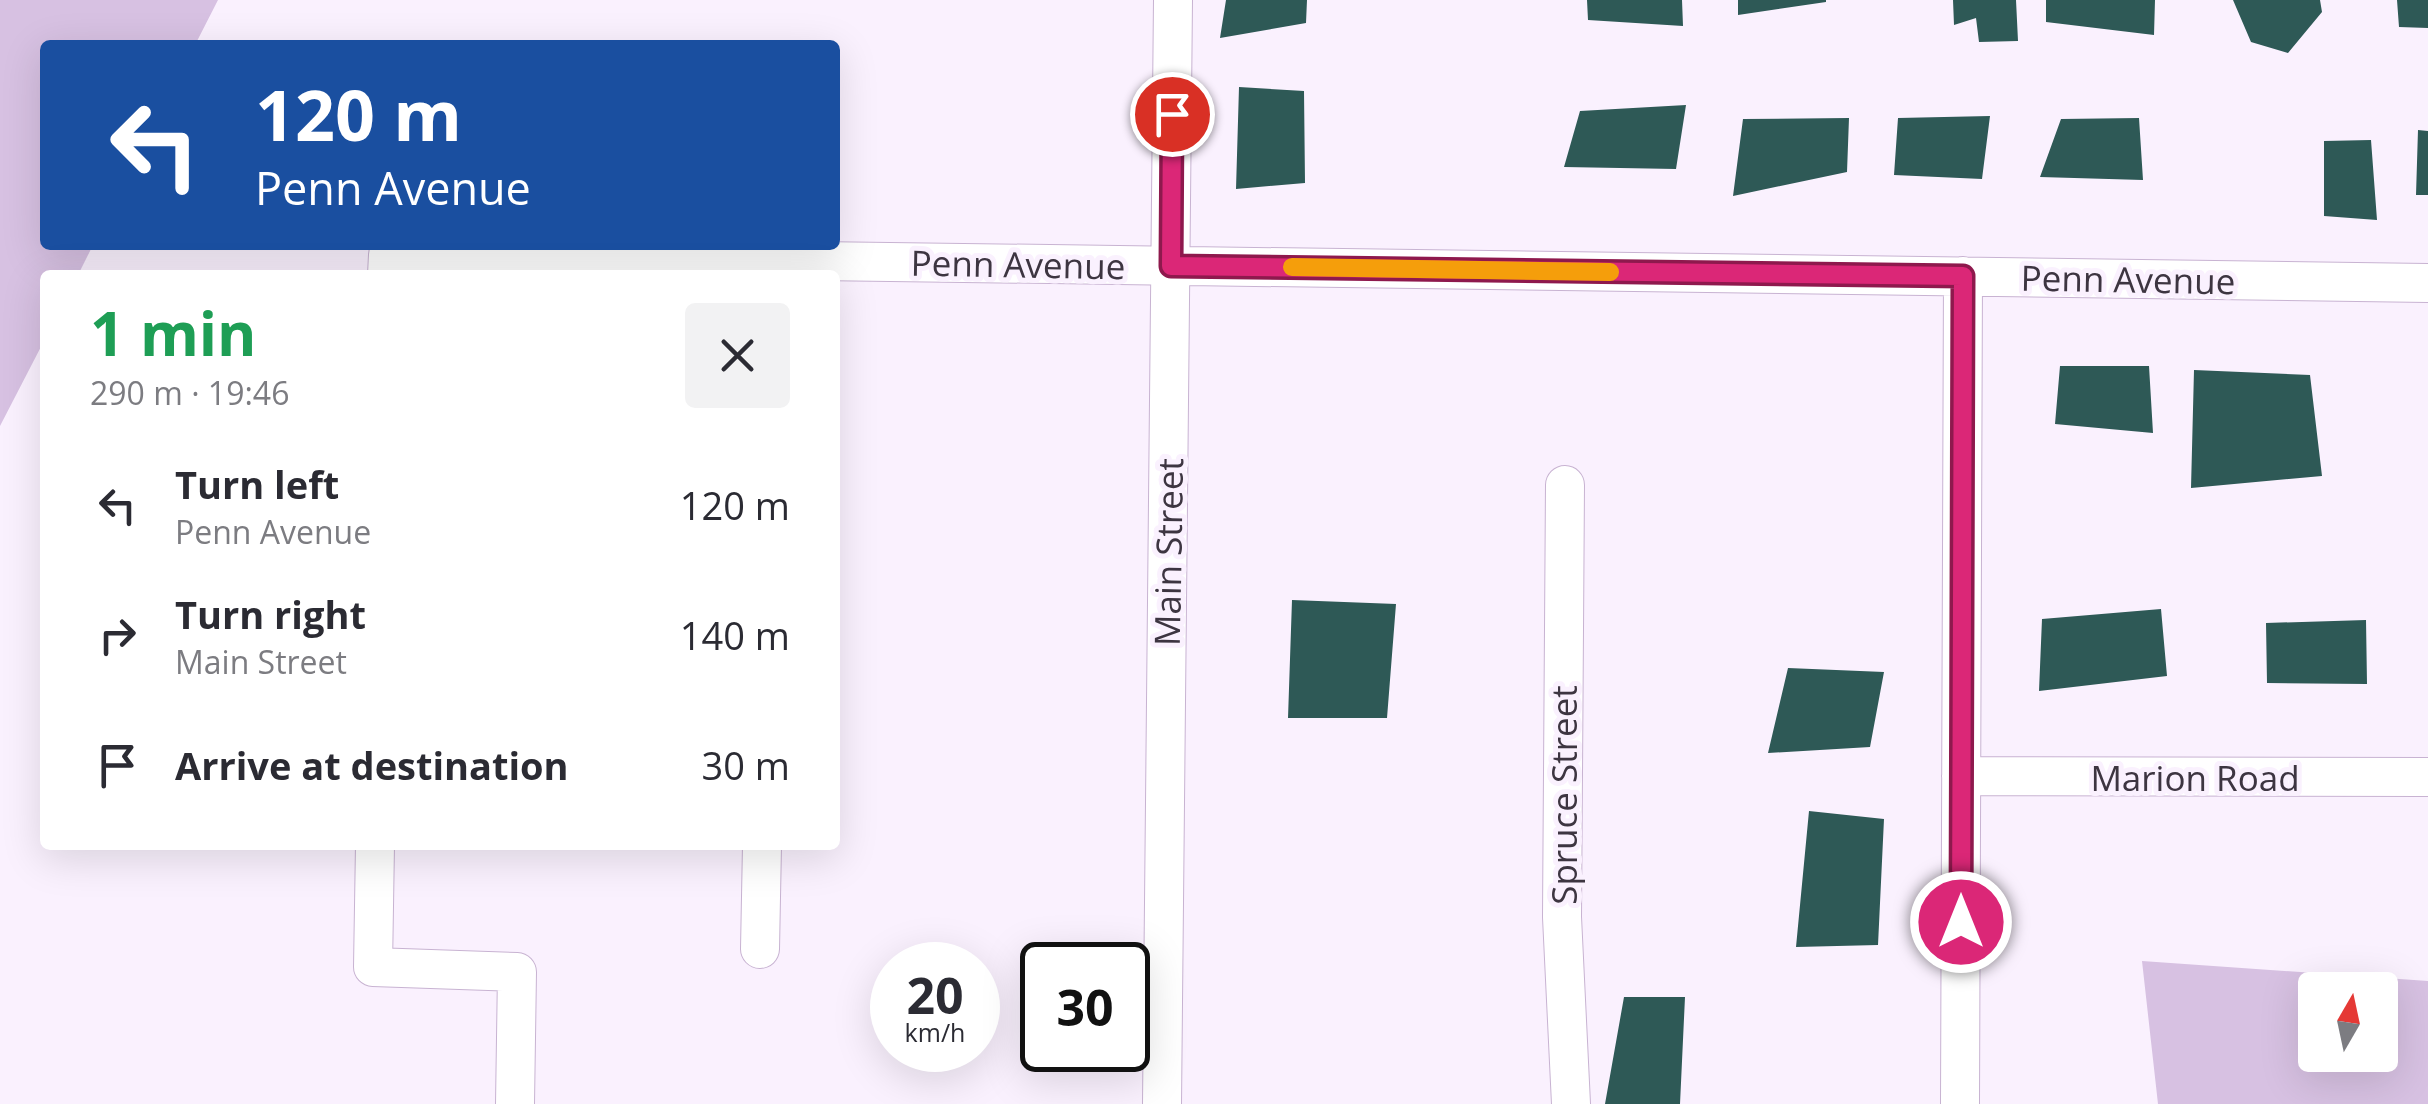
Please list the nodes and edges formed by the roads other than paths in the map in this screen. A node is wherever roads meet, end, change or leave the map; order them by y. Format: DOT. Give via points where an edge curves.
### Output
graph roads {
  1 [pos="1174,0"];
  2 [pos="387,265"];
  3 [pos="1171,266"];
  4 [pos="773,268"];
  5 [pos="1963,276"];
  6 [pos="2428,284"];
  7 [pos="1565,485"];
  8 [pos="1961,776"];
  9 [pos="2428,777"];
  10 [pos="376,850"];
  11 [pos="762,850"];
  12 [pos="760,949"];
  13 [pos="515,1104"];
  14 [pos="1162,1104"];
  15 [pos="1571,1104"];
  16 [pos="1960,1104"];
  1 -- 3 [label="street, Main Street"];
  2 -- 4 [label="street, Penn Avenue"];
  3 -- 4 [label="street, Penn Avenue"];
  3 -- 5 [label="street, Penn Avenue"];
  3 -- 14 [label="street, Main Street"];
  5 -- 6 [label="street, Penn Avenue"];
  5 -- 8 [label="street"];
  7 -- 15 [label="street, Spruce Street" via="1562,918"];
  8 -- 9 [label="street, Marion Road"];
  8 -- 16 [label="street"];
  10 -- 13 [label="street" via="373,968 517,972"];
  11 -- 12 [label="street"];
}
